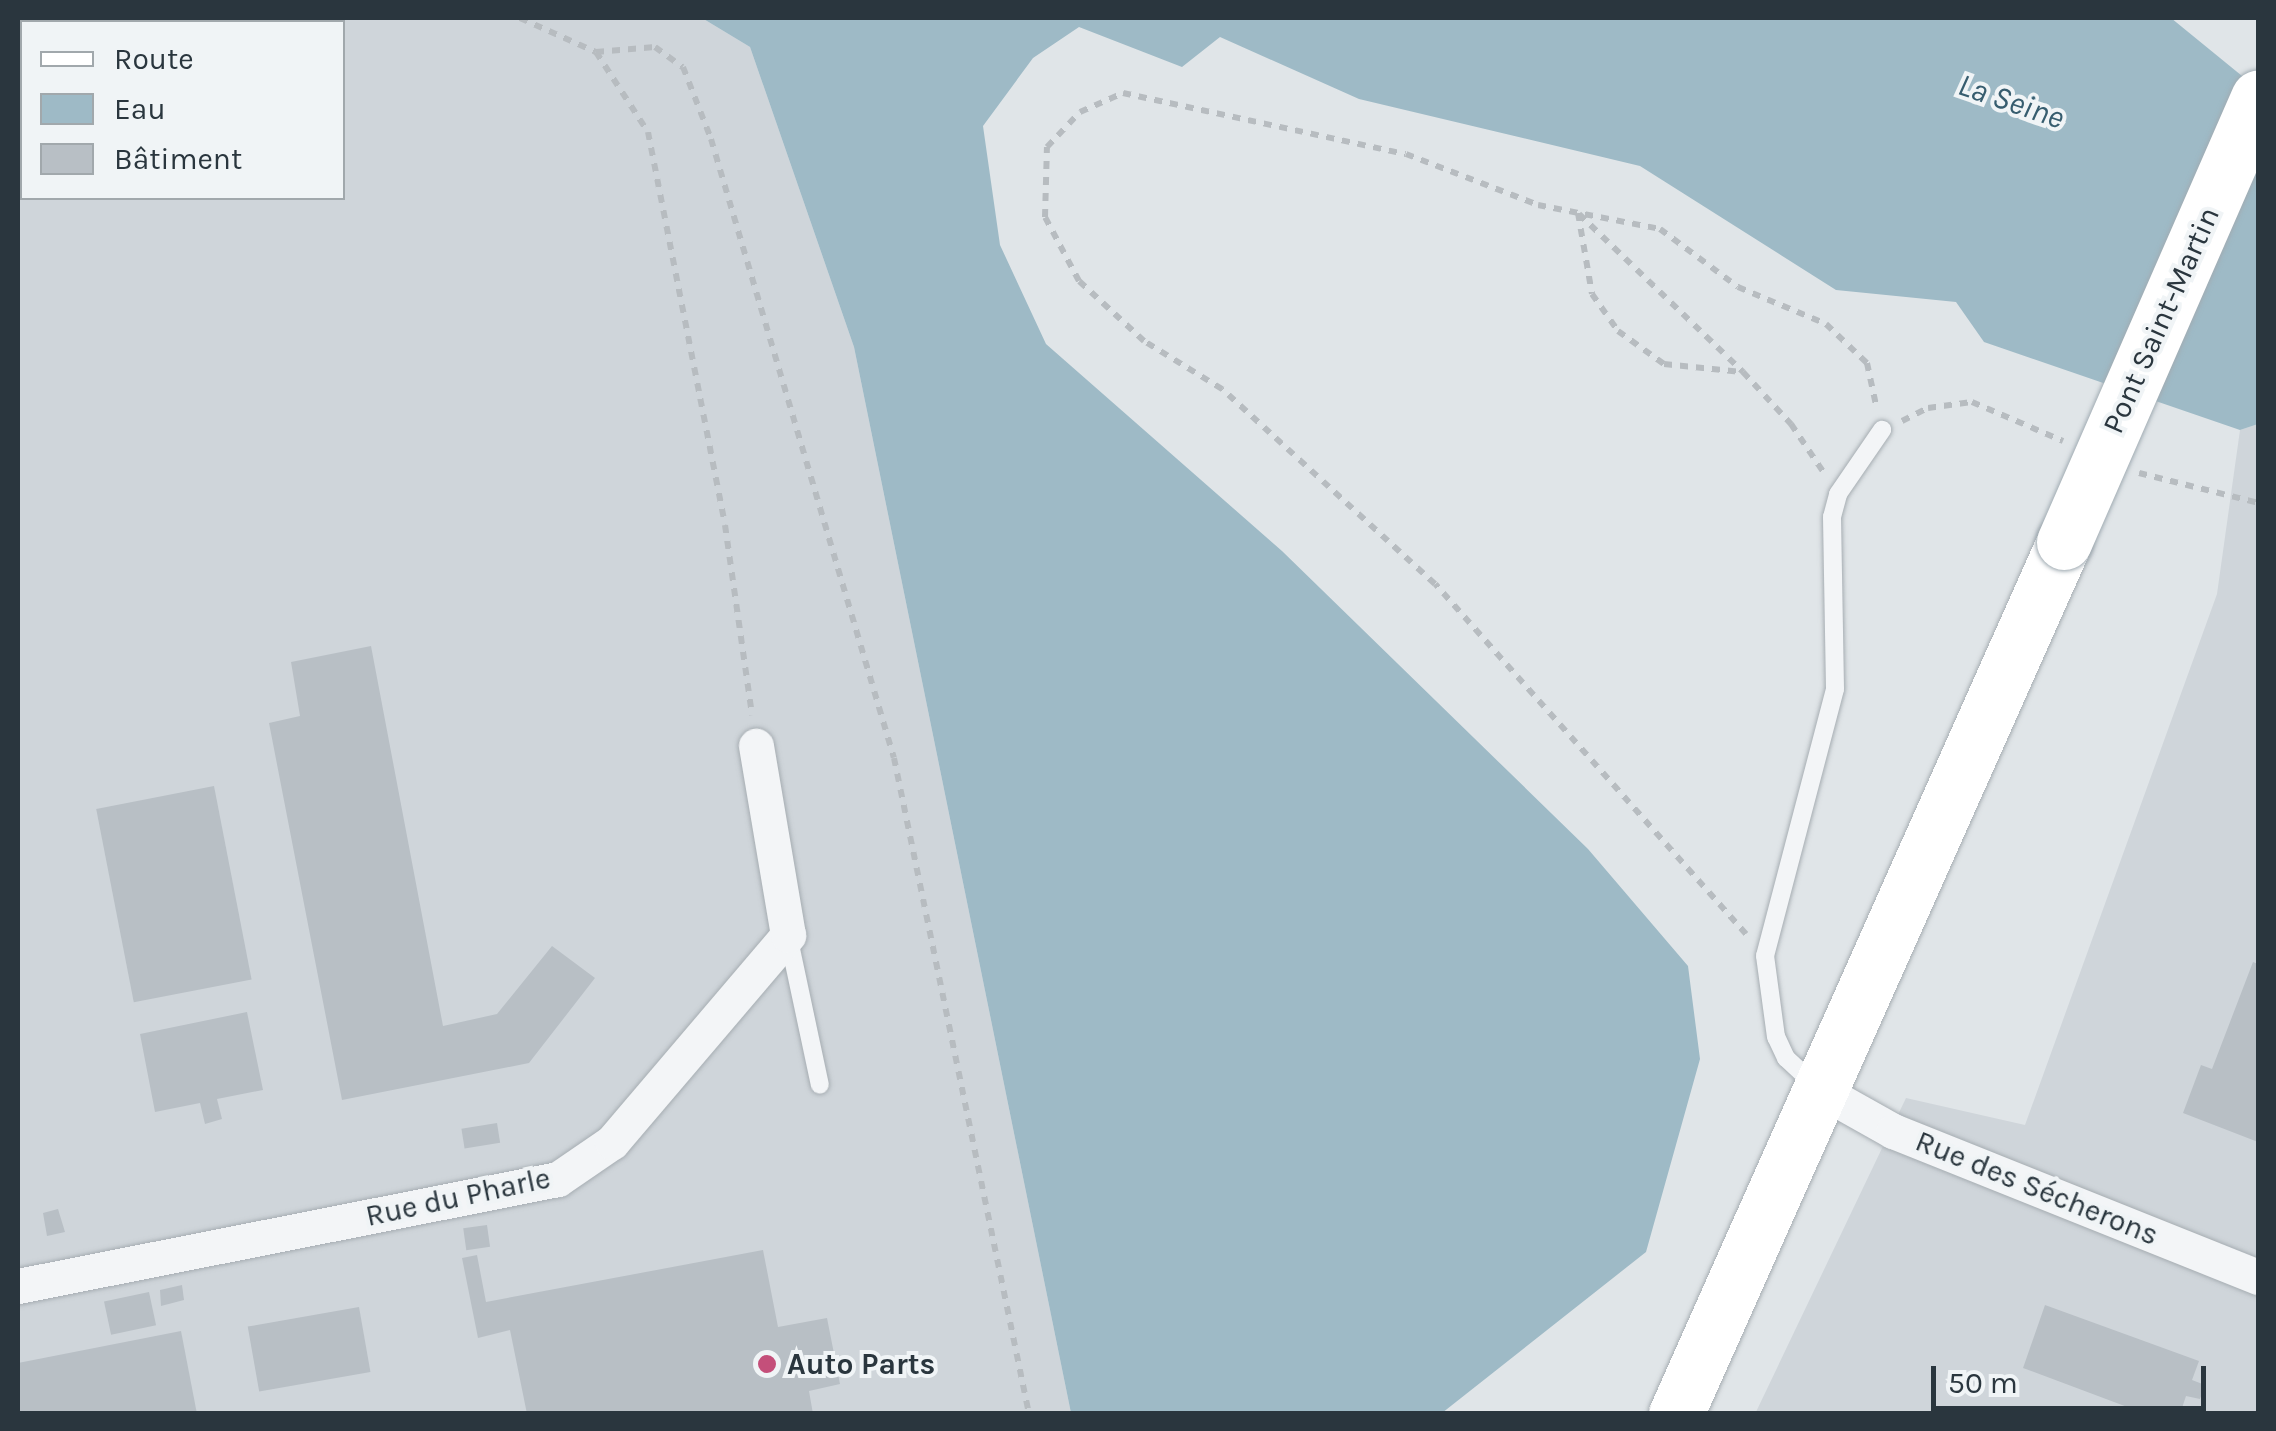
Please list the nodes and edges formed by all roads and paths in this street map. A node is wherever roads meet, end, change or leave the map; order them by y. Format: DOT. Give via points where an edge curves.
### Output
graph roads {
  1 [pos="520,18"];
  2 [pos="596,52"];
  3 [pos="2258,97"];
  4 [pos="1578,213"];
  5 [pos="1743,372"];
  6 [pos="1882,430"];
  7 [pos="1838,494"];
  8 [pos="756,746"];
  9 [pos="788,935"];
  10 [pos="1765,956"];
  11 [pos="820,1086"];
  12 [pos="1820,1090"];
  13 [pos="2258,1277"];
  14 [pos="18,1286"];
  15 [pos="1029,1414"];
  16 [pos="1676,1414"];
  1 -- 2 [label="path"];
  2 -- 8 [label="path" via="648,132 725,525"];
  2 -- 15 [label="path" via="655,47 683,66 711,139 894,758"];
  3 -- 12 [label="main road, Pont Saint-Martin, bridge"];
  4 -- 5 [label="path"];
  4 -- 5 [label="path" via="1592,294 1618,331 1664,364"];
  4 -- 6 [label="path" via="1660,229 1738,287 1826,324 1866,363"];
  4 -- 10 [label="path" via="1538,205 1406,154 1124,93 1080,112 1047,147 1045,217 1079,281 1144,341 1222,389 1435,584 1600,777 1690,863"];
  5 -- 7 [label="path" via="1791,424"];
  6 -- 7 [label="lane"];
  7 -- 10 [label="lane" via="1832,517 1835,689"];
  8 -- 9 [label="street"];
  9 -- 11 [label="lane"];
  9 -- 14 [label="street, Rue du Pharle" via="612,1142 558,1178"];
  10 -- 12 [label="lane" via="1776,1037 1786,1058"];
  12 -- 13 [label="street, Rue des Sécherons" via="1893,1130"];
  12 -- 16 [label="main road, Pont Saint-Martin"];
}
